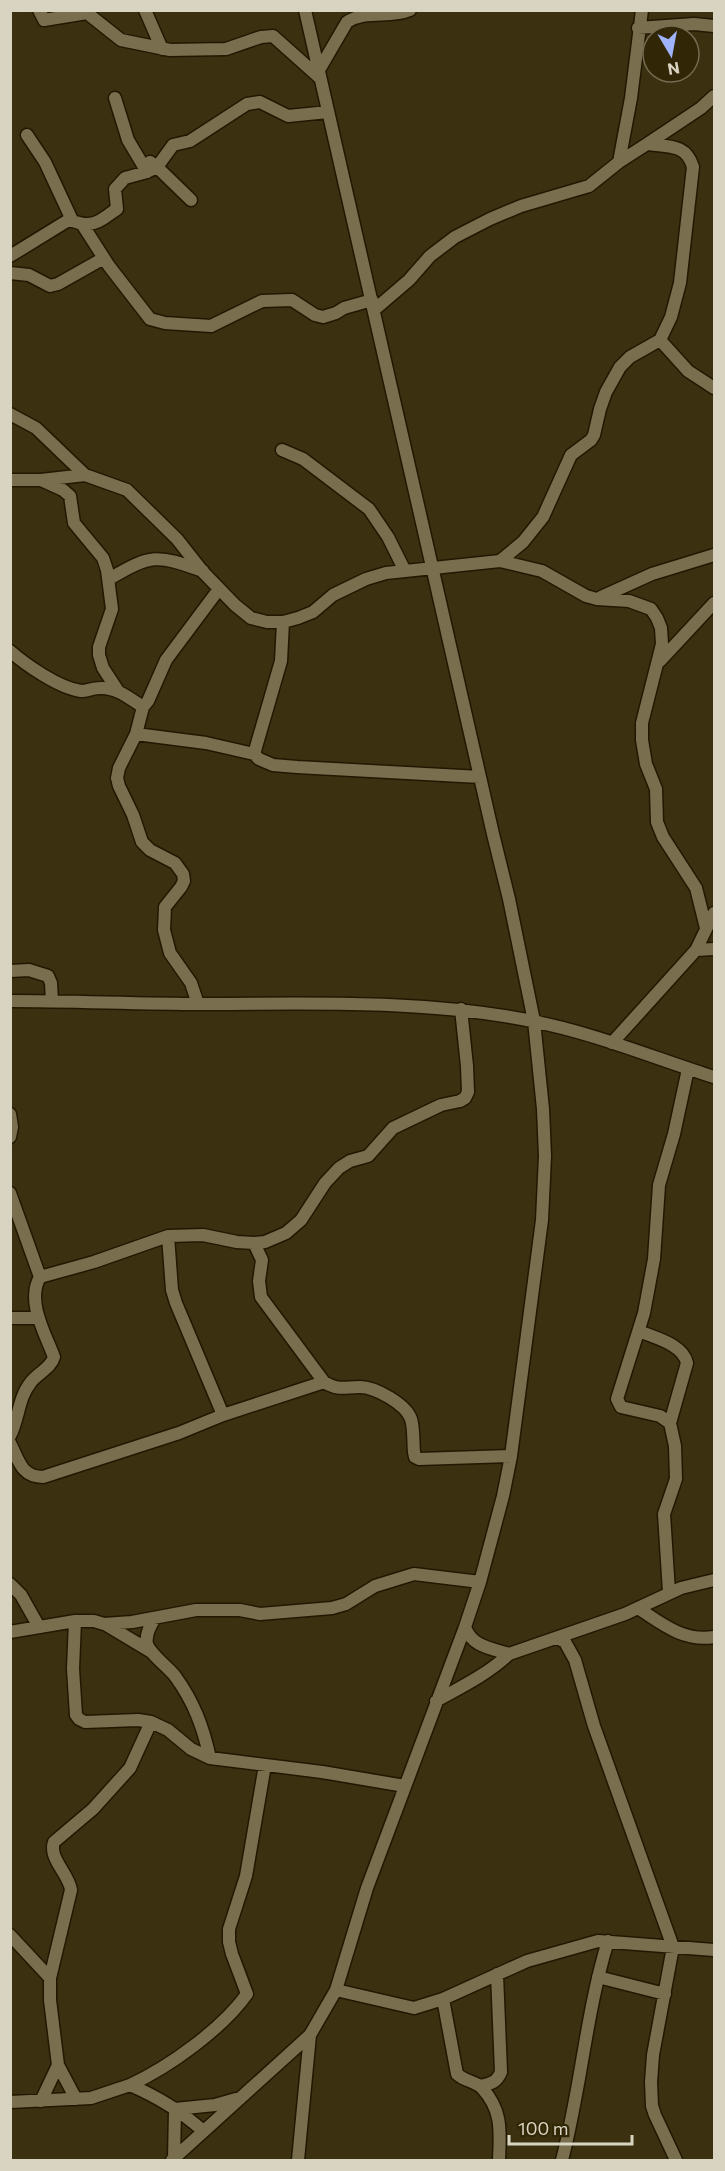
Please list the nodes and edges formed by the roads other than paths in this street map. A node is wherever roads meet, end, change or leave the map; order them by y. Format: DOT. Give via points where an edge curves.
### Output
graph roads {
  1 [pos="39,10"];
  2 [pos="145,10"];
  3 [pos="305,10"];
  4 [pos="410,10"];
  5 [pos="642,10"];
  6 [pos="714,26"];
  7 [pos="638,28"];
  8 [pos="162,49"];
  9 [pos="320,75"];
  10 [pos="714,96"];
  11 [pos="115,98"];
  12 [pos="328,112"];
  13 [pos="27,135"];
  14 [pos="647,144"];
  15 [pos="619,162"];
  16 [pos="152,169"];
  17 [pos="191,200"];
  18 [pos="77,222"];
  19 [pos="10,256"];
  20 [pos="104,258"];
  21 [pos="10,273"];
  22 [pos="373,305"];
  23 [pos="660,340"];
  24 [pos="714,388"];
  25 [pos="10,414"];
  26 [pos="282,450"];
  27 [pos="85,475"];
  28 [pos="10,480"];
  29 [pos="41,480"];
  30 [pos="714,555"];
  31 [pos="500,561"];
  32 [pos="433,568"];
  33 [pos="405,571"];
  34 [pos="203,572"];
  35 [pos="109,579"];
  36 [pos="219,589"];
  37 [pos="597,599"];
  38 [pos="714,603"];
  39 [pos="283,622"];
  40 [pos="10,651"];
  41 [pos="659,661"];
  42 [pos="118,691"];
  43 [pos="143,707"];
  44 [pos="136,734"];
  45 [pos="254,754"];
  46 [pos="480,777"];
  47 [pos="714,913"];
  48 [pos="706,928"];
  49 [pos="714,949"];
  50 [pos="696,950"];
  51 [pos="10,971"];
  52 [pos="10,1001"];
  53 [pos="52,1001"];
  54 [pos="198,1004"];
  55 [pos="461,1009"];
  56 [pos="534,1021"];
  57 [pos="612,1043"];
  58 [pos="688,1069"];
  59 [pos="714,1077"];
  60 [pos="10,1114"];
  61 [pos="10,1137"];
  62 [pos="10,1193"];
  63 [pos="168,1236"];
  64 [pos="254,1243"];
  65 [pos="40,1277"];
  66 [pos="10,1318"];
  67 [pos="39,1318"];
  68 [pos="639,1331"];
  69 [pos="324,1382"];
  70 [pos="223,1415"];
  71 [pos="670,1423"];
  72 [pos="10,1436"];
  73 [pos="10,1443"];
  74 [pos="511,1456"];
  75 [pos="714,1580"];
  76 [pos="480,1582"];
  77 [pos="10,1584"];
  78 [pos="669,1592"];
  79 [pos="638,1608"];
  80 [pos="154,1618"];
  81 [pos="75,1621"];
  82 [pos="105,1624"];
  83 [pos="39,1627"];
  84 [pos="465,1627"];
  85 [pos="10,1632"];
  86 [pos="714,1637"];
  87 [pos="557,1638"];
  88 [pos="150,1651"];
  89 [pos="510,1654"];
  90 [pos="436,1701"];
  91 [pos="151,1722"];
  92 [pos="210,1758"];
  93 [pos="265,1765"];
  94 [pos="405,1786"];
  95 [pos="10,1935"];
  96 [pos="608,1941"];
  97 [pos="588,1944"];
  98 [pos="673,1947"];
  99 [pos="714,1950"];
  100 [pos="602,1962"];
  101 [pos="497,1974"];
  102 [pos="598,1977"];
  103 [pos="50,1978"];
  104 [pos="336,1990"];
  105 [pos="665,1994"];
  106 [pos="443,1999"];
  107 [pos="309,2035"];
  108 [pos="58,2065"];
  109 [pos="130,2085"];
  110 [pos="480,2086"];
  111 [pos="76,2099"];
  112 [pos="238,2099"];
  113 [pos="41,2101"];
  114 [pos="10,2102"];
  115 [pos="175,2109"];
  116 [pos="203,2131"];
  117 [pos="185,2155"];
  118 [pos="173,2160"];
  119 [pos="298,2160"];
  120 [pos="499,2160"];
  121 [pos="562,2160"];
  122 [pos="676,2160"];
  1 -- 8 [label="street" via="44,20 87,13 121,40"];
  2 -- 8 [label="street"];
  3 -- 9 [label="street"];
  4 -- 9 [label="street" via="401,14 368,14 347,22"];
  5 -- 7 [label="street"];
  6 -- 7 [label="street"];
  7 -- 15 [label="street"];
  8 -- 9 [label="street" via="226,49 273,36"];
  9 -- 12 [label="street"];
  10 -- 14 [label="street"];
  11 -- 16 [label="street" via="136,154"];
  12 -- 16 [label="street" via="288,116 260,102 247,104 190,141 172,145"];
  12 -- 22 [label="street"];
  13 -- 18 [label="street"];
  14 -- 15 [label="street"];
  14 -- 23 [label="street" via="687,152 693,167 680,283"];
  15 -- 22 [label="street" via="589,186 521,206 455,237 430,255 410,280"];
  16 -- 17 [label="street"];
  16 -- 18 [label="street" via="117,184 117,209 95,224"];
  18 -- 19 [label="street" via="67,221"];
  18 -- 20 [label="street"];
  20 -- 21 [label="street" via="50,286 29,276"];
  20 -- 22 [label="street" via="150,319 165,323 211,326 262,301 292,300 323,316 344,308"];
  22 -- 32 [label="street"];
  23 -- 24 [label="street" via="688,371"];
  23 -- 31 [label="street" via="620,367 606,392 591,440 572,455 543,517 523,542"];
  25 -- 27 [label="street" via="36,428"];
  26 -- 33 [label="street" via="303,459 369,509"];
  27 -- 29 [label="street"];
  27 -- 34 [label="street" via="127,490 177,539"];
  28 -- 29 [label="street"];
  29 -- 35 [label="street" via="70,496 74,523 103,558"];
  30 -- 37 [label="street" via="652,574"];
  31 -- 32 [label="street"];
  31 -- 37 [label="street" via="542,571"];
  32 -- 33 [label="street"];
  32 -- 46 [label="street"];
  33 -- 39 [label="street" via="349,586 313,612"];
  34 -- 35 [label="street" via="158,558"];
  34 -- 36 [label="street"];
  35 -- 42 [label="street" via="112,609 99,655"];
  36 -- 39 [label="street" via="251,618"];
  36 -- 43 [label="street" via="166,660"];
  37 -- 41 [label="street" via="629,601 651,609 661,628"];
  38 -- 41 [label="street"];
  39 -- 45 [label="street" via="282,661"];
  40 -- 42 [label="street" via="50,679 82,691"];
  41 -- 48 [label="street" via="642,723 646,764 656,789 657,822 696,888"];
  42 -- 43 [label="street"];
  43 -- 44 [label="street"];
  44 -- 45 [label="street"];
  44 -- 54 [label="street" via="117,778 142,842 175,863 183,874 181,887 165,907 164,930 170,953 191,983"];
  45 -- 46 [label="street" via="273,765"];
  46 -- 56 [label="street"];
  47 -- 48 [label="street"];
  48 -- 50 [label="street"];
  49 -- 50 [label="street"];
  50 -- 57 [label="street"];
  51 -- 53 [label="street" via="29,970 48,976"];
  52 -- 53 [label="street"];
  53 -- 54 [label="street"];
  54 -- 55 [label="street" via="349,1003"];
  55 -- 56 [label="street"];
  55 -- 64 [label="street" via="467,1066 465,1098 393,1128 368,1156 339,1167 301,1220 286,1233"];
  56 -- 57 [label="street"];
  56 -- 74 [label="street" via="543,1109 545,1190"];
  57 -- 58 [label="street"];
  58 -- 59 [label="street"];
  58 -- 68 [label="street" via="659,1185 654,1259"];
  60 -- 61 [label="street"];
  62 -- 65 [label="street"];
  63 -- 64 [label="street" via="203,1235"];
  63 -- 65 [label="street"];
  63 -- 70 [label="street" via="172,1290"];
  64 -- 69 [label="street" via="262,1260 261,1297"];
  65 -- 67 [label="street" via="34,1288"];
  66 -- 67 [label="street"];
  67 -- 72 [label="street" via="54,1357 30,1382"];
  68 -- 71 [label="street" via="669,1344 686,1357"];
  68 -- 71 [label="street" via="617,1403 660,1416"];
  69 -- 70 [label="street"];
  69 -- 74 [label="street" via="338,1389 369,1388 394,1401 411,1419 414,1452 419,1459"];
  70 -- 73 [label="street" via="43,1478 26,1473"];
  71 -- 78 [label="street" via="676,1479 664,1514"];
  74 -- 76 [label="street"];
  75 -- 78 [label="street"];
  76 -- 80 [label="street" via="414,1574 375,1586 332,1608 260,1614 216,1609"];
  76 -- 84 [label="street"];
  77 -- 83 [label="street"];
  78 -- 79 [label="street"];
  79 -- 86 [label="street" via="681,1635"];
  79 -- 87 [label="street"];
  80 -- 82 [label="street"];
  80 -- 88 [label="street" via="147,1643"];
  81 -- 82 [label="street"];
  81 -- 83 [label="street"];
  81 -- 91 [label="street" via="73,1669 79,1719"];
  82 -- 88 [label="street"];
  83 -- 85 [label="street"];
  84 -- 89 [label="street" via="474,1641"];
  84 -- 90 [label="street"];
  87 -- 89 [label="street"];
  87 -- 98 [label="street" via="566,1642 575,1660 601,1746"];
  88 -- 92 [label="street" via="186,1691 198,1714"];
  89 -- 90 [label="street"];
  90 -- 94 [label="street"];
  91 -- 92 [label="street"];
  91 -- 103 [label="street" via="130,1768 52,1846 71,1890"];
  92 -- 93 [label="street"];
  93 -- 94 [label="street"];
  93 -- 109 [label="street" via="247,1870 229,1929 232,1954 247,1994 196,2044"];
  94 -- 104 [label="street" via="367,1888"];
  95 -- 103 [label="street"];
  96 -- 97 [label="street"];
  96 -- 98 [label="street"];
  96 -- 100 [label="street"];
  97 -- 100 [label="street"];
  97 -- 101 [label="street"];
  98 -- 99 [label="street"];
  98 -- 105 [label="street"];
  100 -- 102 [label="street"];
  101 -- 106 [label="street"];
  101 -- 110 [label="street" via="501,2072 493,2084"];
  102 -- 105 [label="street"];
  102 -- 121 [label="street"];
  103 -- 108 [label="street"];
  104 -- 106 [label="street" via="410,2008"];
  104 -- 107 [label="street"];
  105 -- 122 [label="street" via="653,2055 652,2106"];
  106 -- 110 [label="street" via="458,2074"];
  107 -- 112 [label="street"];
  107 -- 119 [label="street"];
  108 -- 111 [label="street"];
  108 -- 113 [label="street"];
  109 -- 111 [label="street" via="98,2097"];
  109 -- 115 [label="street"];
  110 -- 120 [label="street" via="500,2121"];
  111 -- 113 [label="street"];
  112 -- 115 [label="street"];
  112 -- 116 [label="street"];
  113 -- 114 [label="street"];
  115 -- 116 [label="street"];
  115 -- 118 [label="street"];
  116 -- 117 [label="street"];
  117 -- 118 [label="street"];
}
